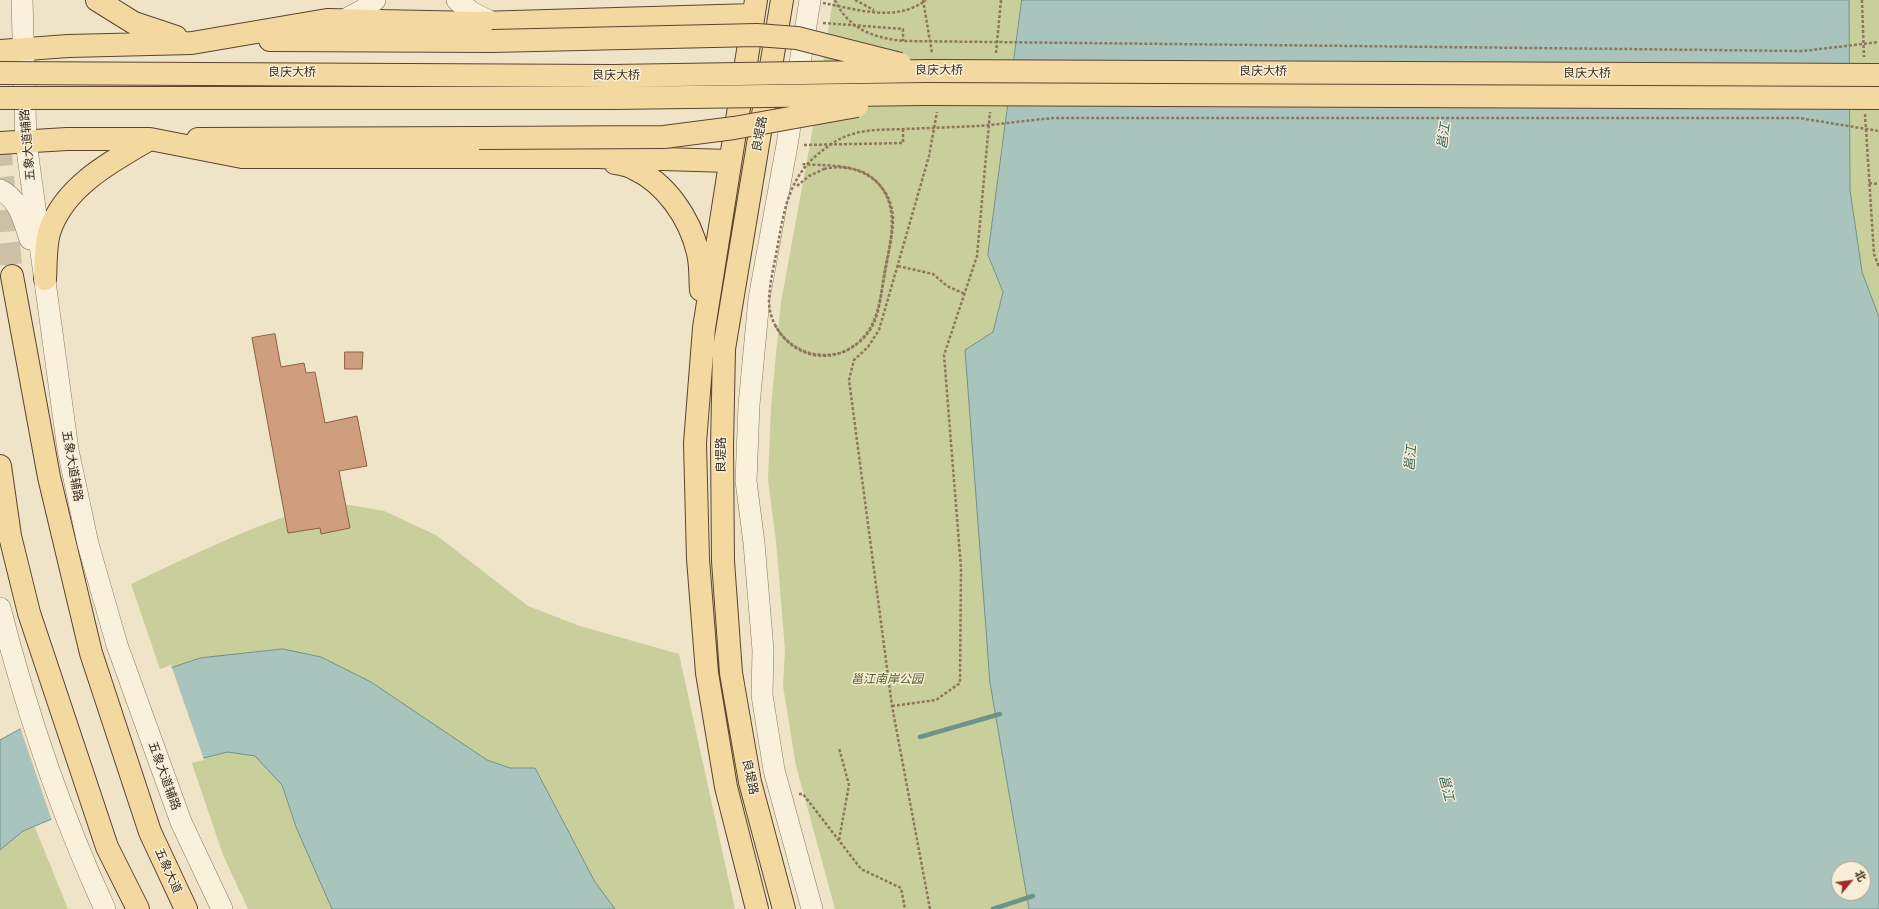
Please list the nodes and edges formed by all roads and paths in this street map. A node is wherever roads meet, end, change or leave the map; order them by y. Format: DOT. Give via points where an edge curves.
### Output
graph roads {
  1 [pos="22,0"];
  2 [pos="97,0"];
  3 [pos="375,0"];
  4 [pos="457,0"];
  5 [pos="694,0"];
  6 [pos="782,0"];
  7 [pos="835,0"];
  8 [pos="855,0"];
  9 [pos="925,0"];
  10 [pos="1001,0"];
  11 [pos="1862,0"];
  12 [pos="816,2"];
  13 [pos="755,7"];
  14 [pos="638,19"];
  15 [pos="344,20"];
  16 [pos="807,22"];
  17 [pos="492,31"];
  18 [pos="903,41"];
  19 [pos="1879,42"];
  20 [pos="192,43"];
  21 [pos="23,50"];
  22 [pos="0,51"];
  23 [pos="995,61"];
  24 [pos="930,63"];
  25 [pos="1871,68"];
  26 [pos="0,72"];
  27 [pos="66,97"];
  28 [pos="0,98"];
  29 [pos="931,100"];
  30 [pos="1872,102"];
  31 [pos="991,106"];
  32 [pos="0,109"];
  33 [pos="903,129"];
  34 [pos="1879,131"];
  35 [pos="150,139"];
  36 [pos="26,142"];
  37 [pos="0,143"];
  38 [pos="832,144"];
  39 [pos="790,154"];
  40 [pos="597,157"];
  41 [pos="729,160"];
  42 [pos="1869,183"];
  43 [pos="1879,184"];
  44 [pos="0,190"];
  45 [pos="898,266"];
  46 [pos="1879,267"];
  47 [pos="12,276"];
  48 [pos="45,279"];
  49 [pos="965,294"];
  50 [pos="704,328"];
  51 [pos="0,466"];
  52 [pos="0,608"];
  53 [pos="0,628"];
  54 [pos="12,655"];
  55 [pos="892,706"];
  56 [pos="839,748"];
  57 [pos="781,795"];
  58 [pos="839,840"];
  59 [pos="174,886"];
  60 [pos="138,906"];
  61 [pos="105,909"];
  62 [pos="168,909"];
  63 [pos="186,909"];
  64 [pos="222,909"];
  65 [pos="757,909"];
  66 [pos="784,909"];
  67 [pos="812,909"];
  68 [pos="905,909"];
  69 [pos="930,909"];
  1 -- 21 [label="street, 五象大道辅路"];
  2 -- 20 [label="main road" via="134,24"];
  3 -- 15 [label="street"];
  4 -- 17 [label="street"];
  5 -- 14 [label="main road" via="686,5"];
  6 -- 66 [label="main road, 良堤路" via="724,349 722,446 723,561 731,673 750,782"];
  7 -- 18 [label="path, bridge" via="843,14 858,29 877,37"];
  8 -- 9 [label="path, bridge" via="874,10 891,13 908,10"];
  9 -- 12 [label="path, bridge" via="911,9 894,13"];
  9 -- 24 [label="path"];
  10 -- 23 [label="path"];
  11 -- 25 [label="path"];
  12 -- 16 [label="street"];
  13 -- 14 [label="main road"];
  13 -- 41 [label="main road, 良堤路"];
  14 -- 17 [label="main road"];
  15 -- 17 [label="main road"];
  15 -- 20 [label="main road" via="327,20"];
  16 -- 18 [label="path, bridge" via="903,29"];
  16 -- 39 [label="street"];
  17 -- 20 [label="main road"];
  17 -- 24 [label="main road, bridge" via="757,35 797,38"];
  18 -- 19 [label="path, bridge" via="1803,51"];
  20 -- 21 [label="main road"];
  21 -- 22 [label="main road"];
  21 -- 36 [label="street, 五象大道辅路"];
  24 -- 25 [label="main road, 良庆大桥, bridge"];
  24 -- 26 [label="main road, 良庆大桥, bridge" via="612,76"];
  27 -- 28 [label="main road, 良庆大桥, bridge"];
  27 -- 29 [label="main road, 良庆大桥, bridge"];
  27 -- 32 [label="main road, bridge"];
  29 -- 30 [label="main road, 良庆大桥, bridge"];
  29 -- 35 [label="main road, bridge" via="664,137"];
  29 -- 45 [label="path" via="937,113"];
  30 -- 42 [label="path"];
  31 -- 49 [label="path" via="977,256"];
  33 -- 34 [label="path, bridge" via="979,126 1054,118 1799,118"];
  33 -- 38 [label="path, bridge" via="873,129"];
  33 -- 38 [label="path" via="903,143"];
  35 -- 36 [label="main road" via="66,139"];
  35 -- 40 [label="main road" via="242,157"];
  35 -- 48 [label="main road" via="108,163 63,204 50,230"];
  36 -- 37 [label="main road"];
  36 -- 48 [label="street, 五象大道辅路"];
  38 -- 39 [label="path"];
  38 -- 39 [label="path, bridge" via="810,162 805,167 800,173 787,199 785,206 783,212 772,280 770,295 769,299 769,304 772,320 780,334 789,343 792,345 807,353 815,355 819,355 824,356 837,354 841,353 845,351 850,350 857,344 860,342 864,338 869,332 872,328 874,324 875,320 877,315 893,220 892,216 892,211 890,203 883,188 877,182 871,177 864,172 856,169 840,166 836,167 832,167 816,172 796,187 789,196 787,202 784,207 781,222 769,298 770,303 770,307 774,323 789,343 796,348 804,352 812,354 819,356 824,356 833,355 838,354 842,352 846,351 850,349 854,346 858,344 861,341 864,338 867,335 870,331 872,327 874,323 876,318 878,310 893,224 893,216 892,212 891,207 879,185 874,179 860,171 844,167 837,167 830,166 822,166 808,164 801,164"];
  39 -- 57 [label="street" via="759,299 749,406 746,481 763,650 761,687 774,770"];
  40 -- 41 [label="main road"];
  40 -- 50 [label="main road" via="633,168 655,183 673,200 686,220 694,237 698,255"];
  41 -- 50 [label="main road, 良堤路"];
  42 -- 43 [label="path"];
  42 -- 46 [label="path" via="1874,254"];
  44 -- 48 [label="street" via="10,195 18,207"];
  45 -- 49 [label="path" via="933,274 947,286"];
  45 -- 55 [label="path" via="879,330 868,347 854,360 849,380"];
  47 -- 59 [label="main road, 五象大道" via="49,477 91,653 150,832"];
  48 -- 64 [label="street, 五象大道辅路" via="68,450 88,544 118,645 181,822"];
  49 -- 55 [label="path" via="944,355 961,568 960,683 936,700"];
  50 -- 65 [label="main road, 良堤路" via="695,443 698,559 707,673 726,787"];
  51 -- 60 [label="main road" via="10,536 29,613 107,847"];
  52 -- 54 [label="street"];
  53 -- 54 [label="street"];
  54 -- 61 [label="street" via="81,856"];
  55 -- 69 [label="path"];
  56 -- 58 [label="path" via="849,785"];
  57 -- 58 [label="path" via="803,794"];
  57 -- 67 [label="street"];
  58 -- 68 [label="path" via="862,869 901,888"];
  59 -- 62 [label="main road" via="175,899"];
  59 -- 63 [label="main road, 五象大道"];
}
